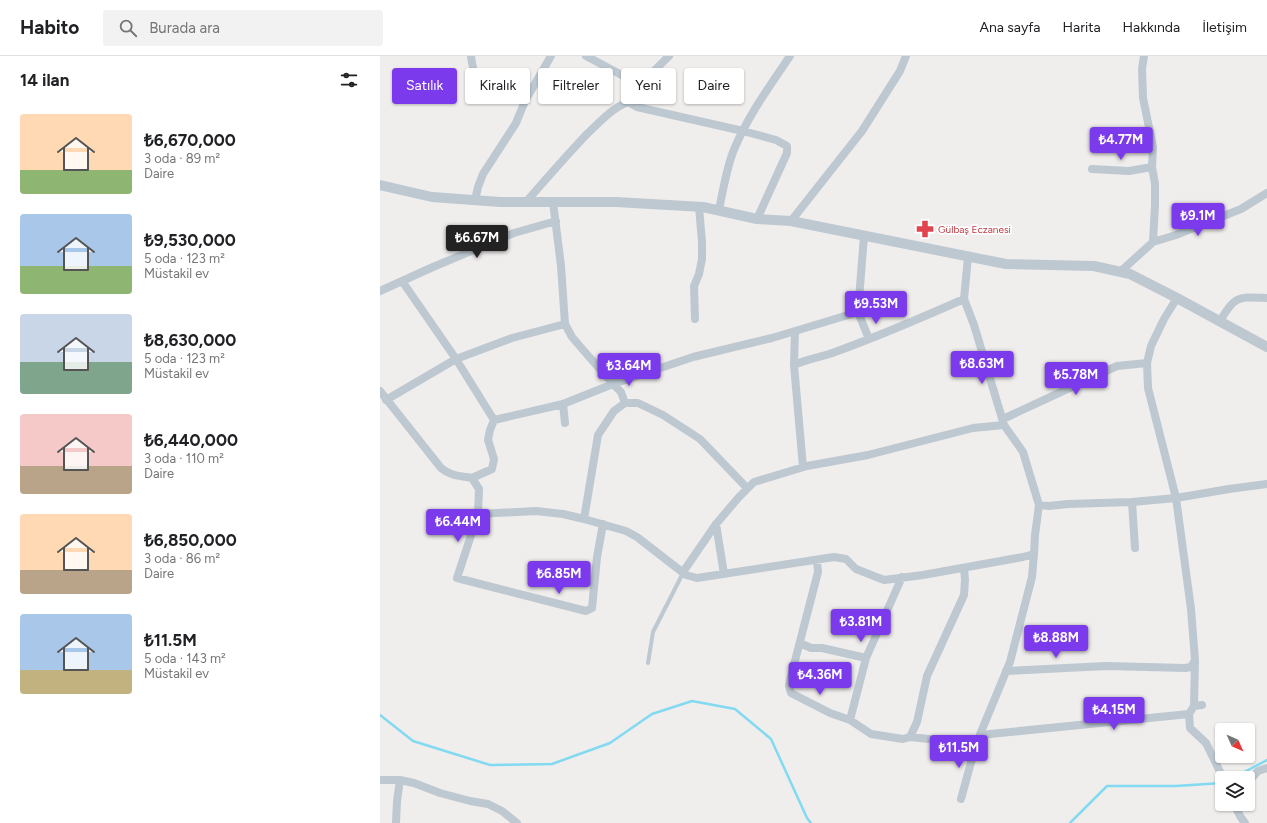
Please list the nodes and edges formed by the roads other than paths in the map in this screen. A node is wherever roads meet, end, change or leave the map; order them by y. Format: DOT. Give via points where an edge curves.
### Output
graph roads {
  1 [pos="470,56"];
  2 [pos="551,56"];
  3 [pos="586,56"];
  4 [pos="669,56"];
  5 [pos="790,56"];
  6 [pos="906,56"];
  7 [pos="1144,56"];
  8 [pos="473,68"];
  9 [pos="657,68"];
  10 [pos="621,75"];
  11 [pos="530,92"];
  12 [pos="524,104"];
  13 [pos="623,104"];
  14 [pos="632,104"];
  15 [pos="743,131"];
  16 [pos="1152,167"];
  17 [pos="1092,169"];
  18 [pos="380,185"];
  19 [pos="1267,192"];
  20 [pos="475,200"];
  21 [pos="526,202"];
  22 [pos="553,202"];
  23 [pos="699,207"];
  24 [pos="720,210"];
  25 [pos="758,219"];
  26 [pos="556,221"];
  27 [pos="791,221"];
  28 [pos="864,236"];
  29 [pos="1153,242"];
  30 [pos="968,257"];
  31 [pos="1120,272"];
  32 [pos="402,281"];
  33 [pos="380,291"];
  34 [pos="1177,298"];
  35 [pos="1267,298"];
  36 [pos="964,299"];
  37 [pos="858,312"];
  38 [pos="695,319"];
  39 [pos="1220,321"];
  40 [pos="565,324"];
  41 [pos="795,331"];
  42 [pos="869,339"];
  43 [pos="1267,347"];
  44 [pos="456,359"];
  45 [pos="1147,363"];
  46 [pos="794,364"];
  47 [pos="613,384"];
  48 [pos="380,391"];
  49 [pos="386,400"];
  50 [pos="625,403"];
  51 [pos="563,404"];
  52 [pos="494,420"];
  53 [pos="1004,422"];
  54 [pos="565,423"];
  55 [pos="803,467"];
  56 [pos="472,478"];
  57 [pos="1267,484"];
  58 [pos="747,488"];
  59 [pos="1176,498"];
  60 [pos="1132,502"];
  61 [pos="1039,505"];
  62 [pos="478,514"];
  63 [pos="584,519"];
  64 [pos="603,524"];
  65 [pos="716,524"];
  66 [pos="1135,548"];
  67 [pos="1034,554"];
  68 [pos="817,560"];
  69 [pos="964,568"];
  70 [pos="683,572"];
  71 [pos="724,574"];
  72 [pos="902,577"];
  73 [pos="800,643"];
  74 [pos="866,658"];
  75 [pos="1195,660"];
  76 [pos="648,663"];
  77 [pos="1006,671"];
  78 [pos="1188,714"];
  79 [pos="850,720"];
  80 [pos="980,734"];
  81 [pos="910,737"];
  82 [pos="976,744"];
  83 [pos="1267,768"];
  84 [pos="1220,771"];
  85 [pos="1255,774"];
  86 [pos="380,780"];
  87 [pos="400,780"];
  88 [pos="961,799"];
  89 [pos="1238,811"];
  90 [pos="396,823"];
  91 [pos="517,823"];
  92 [pos="1245,823"];
  1 -- 8 [label="street"];
  2 -- 11 [label="street"];
  3 -- 10 [label="street"];
  4 -- 9 [label="street"];
  5 -- 15 [label="street"];
  6 -- 27 [label="street" via="900,71 862,130"];
  7 -- 16 [label="street" via="1142,98 1153,147"];
  12 -- 20 [label="street" via="516,123 483,174"];
  13 -- 21 [label="street" via="605,116 560,161"];
  14 -- 15 [label="street"];
  15 -- 24 [label="street" via="733,152"];
  15 -- 25 [label="street" via="788,146"];
  16 -- 17 [label="street" via="1129,171"];
  16 -- 29 [label="street" via="1155,184"];
  18 -- 20 [label="street" via="432,196"];
  19 -- 29 [label="street" via="1241,209"];
  20 -- 21 [label="street"];
  21 -- 22 [label="street"];
  22 -- 23 [label="street" via="616,202"];
  22 -- 26 [label="street"];
  23 -- 24 [label="street"];
  23 -- 38 [label="street" via="702,248 699,274 694,286"];
  24 -- 25 [label="street"];
  25 -- 27 [label="street"];
  26 -- 32 [label="street" via="514,233"];
  26 -- 40 [label="street"];
  27 -- 28 [label="street"];
  28 -- 30 [label="street"];
  28 -- 37 [label="street"];
  29 -- 31 [label="street"];
  30 -- 31 [label="street" via="1006,264 1094,266"];
  30 -- 36 [label="street"];
  31 -- 34 [label="street" via="1130,274"];
  32 -- 33 [label="street"];
  32 -- 44 [label="street"];
  34 -- 39 [label="street"];
  34 -- 45 [label="street" via="1151,346"];
  35 -- 39 [label="street" via="1246,297 1235,300"];
  36 -- 42 [label="street"];
  36 -- 53 [label="street"];
  37 -- 41 [label="street"];
  37 -- 42 [label="street"];
  39 -- 43 [label="street"];
  40 -- 44 [label="street" via="512,338"];
  40 -- 47 [label="street" via="572,337"];
  41 -- 46 [label="street"];
  41 -- 47 [label="street" via="693,357"];
  42 -- 46 [label="street"];
  44 -- 49 [label="street"];
  44 -- 52 [label="street"];
  45 -- 53 [label="street" via="1117,366"];
  45 -- 59 [label="street" via="1148,388"];
  46 -- 55 [label="street"];
  47 -- 50 [label="street" via="621,392"];
  47 -- 51 [label="street"];
  48 -- 49 [label="street"];
  49 -- 56 [label="street" via="446,473"];
  50 -- 58 [label="street" via="638,403 700,439"];
  50 -- 63 [label="street" via="614,411 598,435"];
  51 -- 52 [label="street"];
  51 -- 54 [label="street"];
  52 -- 56 [label="street" via="488,440 494,459 492,469"];
  53 -- 55 [label="street" via="868,455"];
  53 -- 61 [label="street" via="1023,452"];
  55 -- 58 [label="street" via="754,482"];
  56 -- 62 [label="street" via="479,489"];
  57 -- 59 [label="street"];
  58 -- 65 [label="street"];
  59 -- 60 [label="street"];
  59 -- 75 [label="street"];
  60 -- 61 [label="street"];
  60 -- 66 [label="street"];
  61 -- 67 [label="street"];
  62 -- 63 [label="street" via="536,511"];
  62 -- 64 [label="street" via="457,578 586,611 592,608"];
  63 -- 64 [label="street"];
  64 -- 70 [label="street" via="637,537"];
  65 -- 70 [label="street"];
  65 -- 71 [label="street"];
  67 -- 69 [label="street"];
  67 -- 77 [label="street" via="1032,577"];
  68 -- 71 [label="street"];
  68 -- 72 [label="street" via="834,557 846,559 856,569 884,580"];
  68 -- 73 [label="street" via="818,572"];
  69 -- 72 [label="street"];
  69 -- 81 [label="street" via="964,595 928,676 917,722"];
  70 -- 71 [label="street" via="697,578"];
  70 -- 76 [label="lane" via="652,632"];
  72 -- 74 [label="street"];
  73 -- 74 [label="street" via="811,648"];
  73 -- 79 [label="street" via="788,686 791,693"];
  74 -- 79 [label="street"];
  75 -- 77 [label="street" via="1191,667 1185,668 1106,666"];
  75 -- 78 [label="street" via="1198,705"];
  77 -- 80 [label="street"];
  78 -- 80 [label="street"];
  78 -- 84 [label="street" via="1190,728 1206,743"];
  79 -- 81 [label="street" via="872,734 903,739"];
  80 -- 82 [label="street"];
  81 -- 82 [label="street"];
  82 -- 88 [label="street"];
  83 -- 85 [label="street"];
  86 -- 87 [label="street"];
  87 -- 90 [label="street"];
  87 -- 91 [label="street" via="440,793 488,804"];
  89 -- 92 [label="street"];
}
